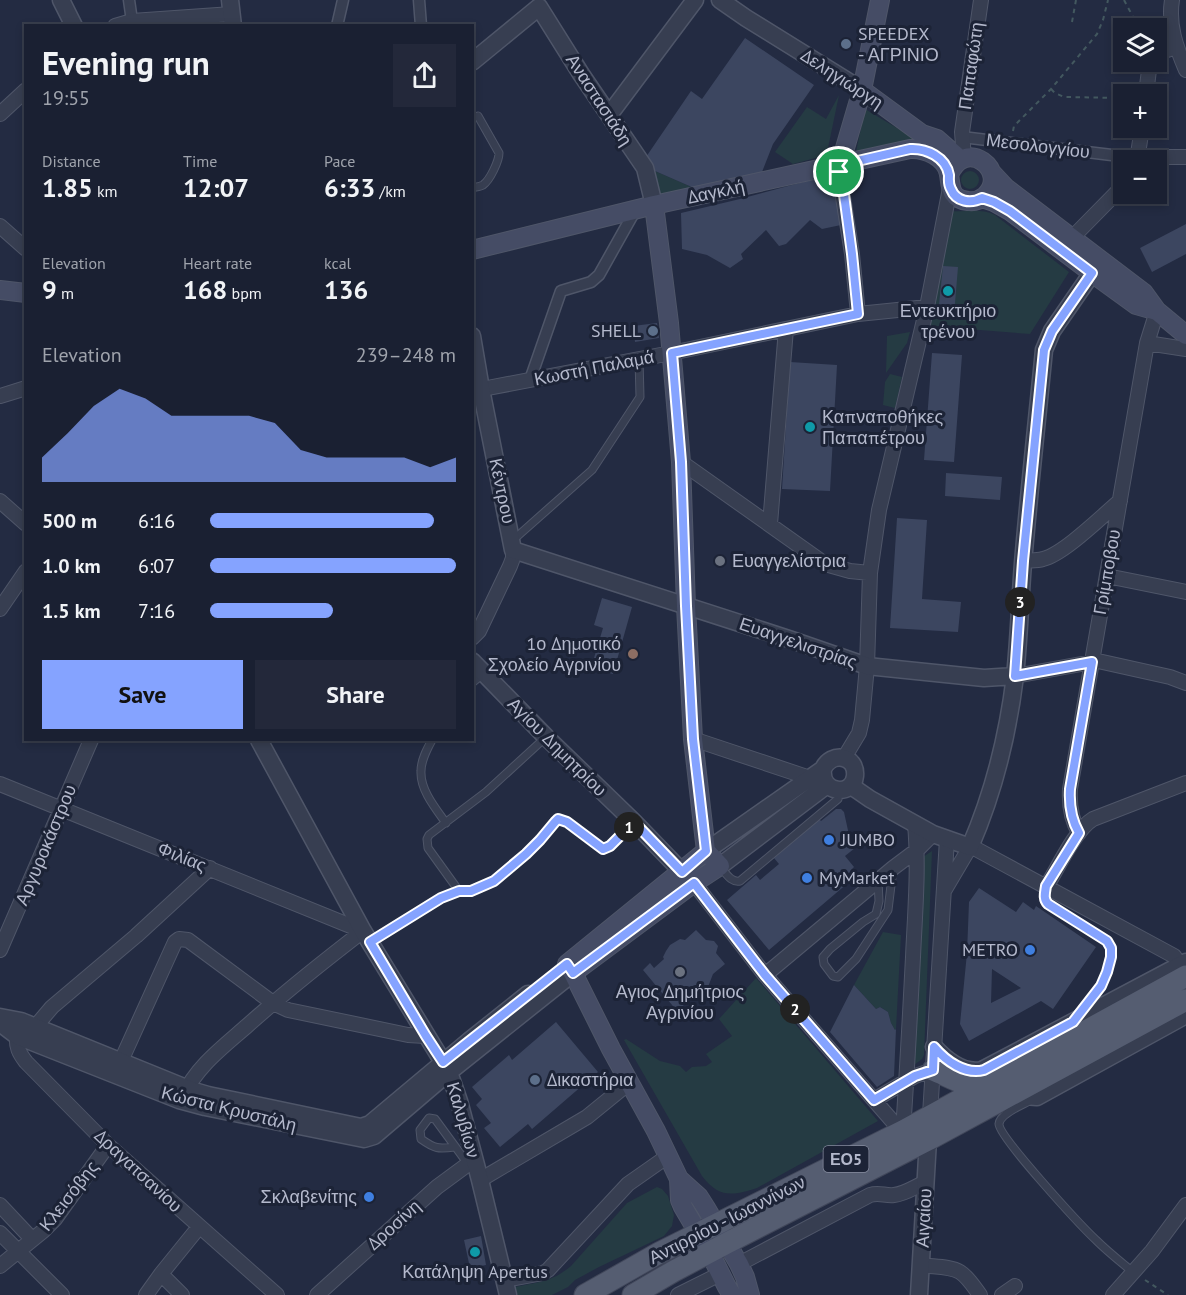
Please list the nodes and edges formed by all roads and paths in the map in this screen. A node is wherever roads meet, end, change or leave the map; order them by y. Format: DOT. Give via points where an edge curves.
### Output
graph roads {
  1 [pos="61,0"];
  2 [pos="129,0"];
  3 [pos="343,0"];
  4 [pos="419,0"];
  5 [pos="695,0"];
  6 [pos="720,0"];
  7 [pos="880,0"];
  8 [pos="981,0"];
  9 [pos="1077,0"];
  10 [pos="1108,0"];
  11 [pos="1124,0"];
  12 [pos="1172,0"];
  13 [pos="540,2"];
  14 [pos="232,13"];
  15 [pos="1134,18"];
  16 [pos="132,21"];
  17 [pos="1072,22"];
  18 [pos="73,24"];
  19 [pos="122,24"];
  20 [pos="337,24"];
  21 [pos="421,24"];
  22 [pos="1176,47"];
  23 [pos="1167,50"];
  24 [pos="474,60"];
  25 [pos="1186,70"];
  26 [pos="1050,89"];
  27 [pos="862,90"];
  28 [pos="24,92"];
  29 [pos="1113,99"];
  30 [pos="0,114"];
  31 [pos="478,116"];
  32 [pos="609,116"];
  33 [pos="922,134"];
  34 [pos="962,134"];
  35 [pos="1011,143"];
  36 [pos="942,144"];
  37 [pos="910,149"];
  38 [pos="1113,155"];
  39 [pos="1186,157"];
  40 [pos="1167,158"];
  41 [pos="962,159"];
  42 [pos="840,165"];
  43 [pos="992,173"];
  44 [pos="949,182"];
  45 [pos="474,188"];
  46 [pos="1113,195"];
  47 [pos="982,198"];
  48 [pos="645,207"];
  49 [pos="0,226"];
  50 [pos="1066,244"];
  51 [pos="24,247"];
  52 [pos="474,249"];
  53 [pos="1096,267"];
  54 [pos="0,290"];
  55 [pos="24,293"];
  56 [pos="927,307"];
  57 [pos="1157,311"];
  58 [pos="858,314"];
  59 [pos="786,329"];
  60 [pos="1186,335"];
  61 [pos="1147,343"];
  62 [pos="1186,349"];
  63 [pos="672,353"];
  64 [pos="474,358"];
  65 [pos="639,359"];
  66 [pos="530,380"];
  67 [pos="24,389"];
  68 [pos="477,390"];
  69 [pos="0,396"];
  70 [pos="681,462"];
  71 [pos="0,501"];
  72 [pos="1120,501"];
  73 [pos="24,522"];
  74 [pos="770,524"];
  75 [pos="513,545"];
  76 [pos="1023,561"];
  77 [pos="870,573"];
  78 [pos="24,574"];
  79 [pos="1107,576"];
  80 [pos="1186,592"];
  81 [pos="686,606"];
  82 [pos="0,609"];
  83 [pos="474,636"];
  84 [pos="1092,662"];
  85 [pos="867,666"];
  86 [pos="476,672"];
  87 [pos="1015,676"];
  88 [pos="1186,682"];
  89 [pos="546,737"];
  90 [pos="693,739"];
  91 [pos="91,741"];
  92 [pos="260,741"];
  93 [pos="432,741"];
  94 [pos="844,758"];
  95 [pos="820,778"];
  96 [pos="1186,783"];
  97 [pos="851,785"];
  98 [pos="1,786"];
  99 [pos="838,799"];
  100 [pos="61,809"];
  101 [pos="634,822"];
  102 [pos="446,823"];
  103 [pos="915,824"];
  104 [pos="1079,833"];
  105 [pos="940,837"];
  106 [pos="970,847"];
  107 [pos="918,850"];
  108 [pos="706,851"];
  109 [pos="720,866"];
  110 [pos="210,868"];
  111 [pos="893,868"];
  112 [pos="688,877"];
  113 [pos="878,881"];
  114 [pos="1046,886"];
  115 [pos="459,891"];
  116 [pos="944,891"];
  117 [pos="367,937"];
  118 [pos="0,950"];
  119 [pos="1184,967"];
  120 [pos="570,968"];
  121 [pos="765,975"];
  122 [pos="1186,1000"];
  123 [pos="273,1003"];
  124 [pos="1186,1015"];
  125 [pos="0,1017"];
  126 [pos="1073,1022"];
  127 [pos="0,1023"];
  128 [pos="35,1027"];
  129 [pos="17,1036"];
  130 [pos="426,1036"];
  131 [pos="934,1047"];
  132 [pos="121,1061"];
  133 [pos="446,1067"];
  134 [pos="933,1070"];
  135 [pos="907,1080"];
  136 [pos="992,1081"];
  137 [pos="630,1082"];
  138 [pos="184,1095"];
  139 [pos="1011,1095"];
  140 [pos="1037,1097"];
  141 [pos="874,1100"];
  142 [pos="930,1116"];
  143 [pos="902,1131"];
  144 [pos="928,1140"];
  145 [pos="108,1145"];
  146 [pos="455,1147"];
  147 [pos="668,1156"];
  148 [pos="471,1162"];
  149 [pos="480,1180"];
  150 [pos="926,1182"];
  151 [pos="0,1205"];
  152 [pos="1186,1205"];
  153 [pos="199,1227"];
  154 [pos="0,1233"];
  155 [pos="32,1239"];
  156 [pos="713,1239"];
  157 [pos="18,1251"];
  158 [pos="739,1264"];
  159 [pos="921,1265"];
  160 [pos="0,1266"];
  161 [pos="161,1274"];
  162 [pos="720,1274"];
  163 [pos="1134,1274"];
  164 [pos="1015,1286"];
  165 [pos="506,1287"];
  166 [pos="62,1295"];
  167 [pos="146,1295"];
  168 [pos="182,1295"];
  169 [pos="277,1295"];
  170 [pos="316,1295"];
  171 [pos="585,1295"];
  172 [pos="633,1295"];
  173 [pos="678,1295"];
  174 [pos="732,1295"];
  175 [pos="750,1295"];
  176 [pos="919,1295"];
  177 [pos="980,1295"];
  178 [pos="1002,1295"];
  179 [pos="1113,1295"];
  180 [pos="1168,1295"];
  1 -- 18 [label="street"];
  2 -- 16 [label="street"];
  3 -- 20 [label="street"];
  4 -- 21 [label="street"];
  5 -- 32 [label="street"];
  6 -- 27 [label="street, Δεληγιώργη"];
  7 -- 27 [label="main road"];
  8 -- 34 [label="street, Παπαφώτη"];
  9 -- 17 [label="path"];
  10 -- 26 [label="path" via="1097,34"];
  11 -- 15 [label="path"];
  12 -- 22 [label="street" via="1171,25"];
  13 -- 24 [label="street"];
  13 -- 32 [label="street, Αναστασιάδη"];
  14 -- 16 [label="street"];
  16 -- 19 [label="street"];
  22 -- 23 [label="street"];
  22 -- 25 [label="street"];
  26 -- 29 [label="path" via="1064,97"];
  26 -- 35 [label="path" via="1014,126"];
  27 -- 33 [label="main road, Δεληγιώργη"];
  27 -- 42 [label="main road"];
  28 -- 30 [label="street"];
  31 -- 45 [label="lane" via="499,157 485,184"];
  32 -- 48 [label="street, Αναστασιάδη" via="645,168"];
  33 -- 36 [label="main road, Δεληγιώργη"];
  33 -- 37 [label="main road"];
  34 -- 35 [label="street, Μεσολογγίου"];
  34 -- 36 [label="street, Παπαφώτη"];
  34 -- 41 [label="street, Παπαφώτη"];
  35 -- 38 [label="street, Μεσολογγίου"];
  36 -- 41 [label="main road, Δεληγιώργη"];
  37 -- 42 [label="main road, Δαγκλή"];
  37 -- 44 [label="main road" via="930,152 942,161"];
  39 -- 40 [label="street, Μεσολογγίου"];
  41 -- 43 [label="main road" via="981,160"];
  41 -- 44 [label="main road" via="951,168"];
  42 -- 48 [label="main road, Δαγκλή"];
  42 -- 58 [label="street"];
  43 -- 47 [label="main road" via="992,186"];
  43 -- 50 [label="main road"];
  44 -- 47 [label="main road" via="954,194 965,201"];
  44 -- 56 [label="street"];
  46 -- 50 [label="street"];
  47 -- 50 [label="main road"];
  48 -- 52 [label="main road, Δαγκλή"];
  48 -- 63 [label="main road"];
  48 -- 66 [label="street" via="599,275 559,294"];
  49 -- 51 [label="street"];
  50 -- 53 [label="main road"];
  53 -- 57 [label="main road" via="1136,305"];
  53 -- 76 [label="street" via="1052,331 1044,350"];
  54 -- 55 [label="main road"];
  56 -- 58 [label="street, Κωστή Παλαμά"];
  56 -- 77 [label="street" via="879,510"];
  57 -- 60 [label="main road"];
  57 -- 61 [label="street, Γρίμποβου"];
  58 -- 59 [label="street, Κωστή Παλαμά"];
  59 -- 63 [label="street, Κωστή Παλαμά"];
  59 -- 74 [label="street"];
  61 -- 62 [label="street"];
  61 -- 72 [label="street, Γρίμποβου"];
  63 -- 65 [label="street, Κωστή Παλαμά"];
  63 -- 70 [label="main road"];
  64 -- 68 [label="street, Κέντρου"];
  65 -- 66 [label="street, Κωστή Παλαμά"];
  65 -- 75 [label="lane" via="640,397 592,470"];
  66 -- 68 [label="street, Κωστή Παλαμά"];
  67 -- 69 [label="street"];
  68 -- 75 [label="street, Κέντρου"];
  70 -- 74 [label="street"];
  70 -- 81 [label="main road"];
  71 -- 73 [label="street"];
  72 -- 76 [label="street" via="1065,548 1041,560"];
  72 -- 79 [label="street, Γρίμποβου"];
  74 -- 77 [label="street" via="825,564"];
  75 -- 81 [label="street, Ευαγγελιστρίας"];
  75 -- 83 [label="street, Κέντρου" via="510,566"];
  76 -- 87 [label="street"];
  77 -- 85 [label="street"];
  78 -- 82 [label="street"];
  79 -- 80 [label="street"];
  79 -- 84 [label="street, Γρίμποβου"];
  81 -- 85 [label="street, Ευαγγελιστρίας"];
  81 -- 90 [label="main road"];
  84 -- 87 [label="street, Ευαγγελιστρίας"];
  84 -- 88 [label="street, Ευαγγελιστρίας"];
  84 -- 104 [label="street, Γρίμποβου" via="1070,789 1071,813"];
  85 -- 87 [label="street, Ευαγγελιστρίας" via="984,678"];
  85 -- 94 [label="street" via="859,733"];
  86 -- 89 [label="street, Αγίου Δημητρίου"];
  87 -- 106 [label="street" via="996,771"];
  89 -- 101 [label="street, Αγίου Δημητρίου"];
  89 -- 102 [label="lane"];
  90 -- 95 [label="street"];
  90 -- 108 [label="main road"];
  91 -- 100 [label="street, Αργυροκάστρου"];
  92 -- 117 [label="street, Καλυβίων"];
  93 -- 102 [label="lane" via="423,760 421,780"];
  94 -- 95 [label="street" via="834,758 825,765"];
  94 -- 97 [label="street" via="855,769"];
  95 -- 97 [label="street" via="836,790"];
  95 -- 108 [label="street"];
  95 -- 109 [label="street"];
  96 -- 104 [label="street" via="1093,819"];
  97 -- 103 [label="street"];
  98 -- 100 [label="street, Φιλίας"];
  99 -- 109 [label="lane" via="740,880 732,880"];
  100 -- 110 [label="street, Φιλίας"];
  100 -- 118 [label="street, Αργυροκάστρου"];
  101 -- 112 [label="street, Αγίου Δημητρίου"];
  101 -- 115 [label="lane" via="603,849 558,819 494,881 471,891"];
  102 -- 115 [label="lane" via="429,835 426,843"];
  103 -- 105 [label="street"];
  103 -- 107 [label="street"];
  104 -- 114 [label="street"];
  105 -- 106 [label="street"];
  105 -- 107 [label="street"];
  105 -- 116 [label="street"];
  106 -- 114 [label="street"];
  106 -- 116 [label="street"];
  107 -- 111 [label="street"];
  107 -- 135 [label="street"];
  108 -- 109 [label="main road"];
  108 -- 112 [label="main road"];
  109 -- 112 [label="main road"];
  110 -- 117 [label="street, Φιλίας"];
  110 -- 128 [label="street" via="52,1007"];
  111 -- 113 [label="street"];
  111 -- 113 [label="lane" via="888,910 853,963 833,976 823,957 876,914"];
  112 -- 120 [label="main road"];
  112 -- 121 [label="street"];
  113 -- 121 [label="street"];
  114 -- 119 [label="street" via="1174,956"];
  114 -- 126 [label="lane" via="1046,903 1107,941 1111,948 1101,986"];
  115 -- 117 [label="lane"];
  116 -- 131 [label="street"];
  117 -- 123 [label="street"];
  117 -- 130 [label="street, Καλυβίων"];
  119 -- 126 [label="street"];
  119 -- 136 [label="main road, Αντιρρίου - Ιωαννίνων / ΕΟ5"];
  120 -- 133 [label="street"];
  120 -- 137 [label="main road"];
  121 -- 141 [label="street"];
  122 -- 139 [label="main road, Αντιρρίου - Ιωαννίνων / ΕΟ5"];
  123 -- 130 [label="street" via="288,1010"];
  123 -- 132 [label="street" via="188,940 179,939"];
  123 -- 138 [label="street" via="209,1059"];
  124 -- 140 [label="street"];
  125 -- 128 [label="street, Κώστα Κρυστάλη"];
  126 -- 131 [label="street" via="984,1070 956,1065"];
  127 -- 129 [label="street, Κώστα Κρυστάλη"];
  128 -- 132 [label="street, Κώστα Κρυστάλη"];
  129 -- 138 [label="street, Κώστα Κρυστάλη"];
  129 -- 145 [label="street, Δραγατσανίου" via="16,1046 26,1062"];
  130 -- 133 [label="street, Καλυβίων"];
  131 -- 134 [label="street"];
  132 -- 138 [label="street, Κώστα Κρυστάλη"];
  133 -- 138 [label="street, Κώστα Κρυστάλη" via="361,1127 208,1095"];
  133 -- 148 [label="street, Καλυβίων" via="459,1101"];
  134 -- 135 [label="street"];
  134 -- 136 [label="main road" via="964,1084"];
  134 -- 142 [label="street"];
  135 -- 141 [label="street"];
  135 -- 143 [label="street"];
  136 -- 142 [label="main road, Αντιρρίου - Ιωαννίνων / ΕΟ5"];
  137 -- 147 [label="main road"];
  137 -- 149 [label="street" via="587,1117"];
  139 -- 140 [label="street"];
  139 -- 144 [label="main road, Αντιρρίου - Ιωαννίνων / ΕΟ5"];
  140 -- 163 [label="lane" via="1001,1118 1000,1129 1019,1156 1095,1240"];
  141 -- 143 [label="street"];
  142 -- 143 [label="main road, Αντιρρίου - Ιωαννίνων / ΕΟ5"];
  143 -- 156 [label="main road, Αντιρρίου - Ιωαννίνων / ΕΟ5"];
  144 -- 150 [label="street, Αιγαίου"];
  144 -- 156 [label="main road, Αντιρρίου - Ιωαννίνων / ΕΟ5"];
  145 -- 153 [label="street, Δραγατσανίου"];
  145 -- 155 [label="street, Κλεισόβης" via="55,1219"];
  146 -- 146 [label="lane" via="435,1119 429,1118 420,1130 421,1139 441,1149"];
  146 -- 148 [label="lane"];
  147 -- 156 [label="main road" via="679,1179 683,1207"];
  147 -- 165 [label="street" via="628,1184 548,1270"];
  148 -- 149 [label="street, Καλυβίων"];
  148 -- 170 [label="street, Δροσίνη" via="437,1187"];
  149 -- 165 [label="street, Καλυβίων"];
  150 -- 158 [label="street" via="898,1195 870,1195"];
  150 -- 159 [label="street, Αιγαίου"];
  151 -- 155 [label="street"];
  152 -- 163 [label="street"];
  153 -- 161 [label="street"];
  153 -- 169 [label="street, Δραγατσανίου"];
  154 -- 157 [label="street"];
  155 -- 157 [label="street, Κλεισόβης"];
  156 -- 158 [label="main road"];
  156 -- 162 [label="main road"];
  156 -- 171 [label="main road, Αντιρρίου - Ιωαννίνων / ΕΟ5" via="659,1253"];
  156 -- 172 [label="main road, Αντιρρίου - Ιωαννίνων / ΕΟ5" via="674,1271"];
  157 -- 160 [label="street, Κλεισόβης"];
  157 -- 166 [label="street"];
  158 -- 175 [label="main road"];
  159 -- 176 [label="street, Αιγαίου"];
  159 -- 177 [label="street" via="960,1272"];
  161 -- 167 [label="street"];
  161 -- 168 [label="street"];
  162 -- 173 [label="street"];
  162 -- 174 [label="main road"];
  163 -- 179 [label="street"];
  163 -- 180 [label="path"];
  164 -- 178 [label="street"];
}
